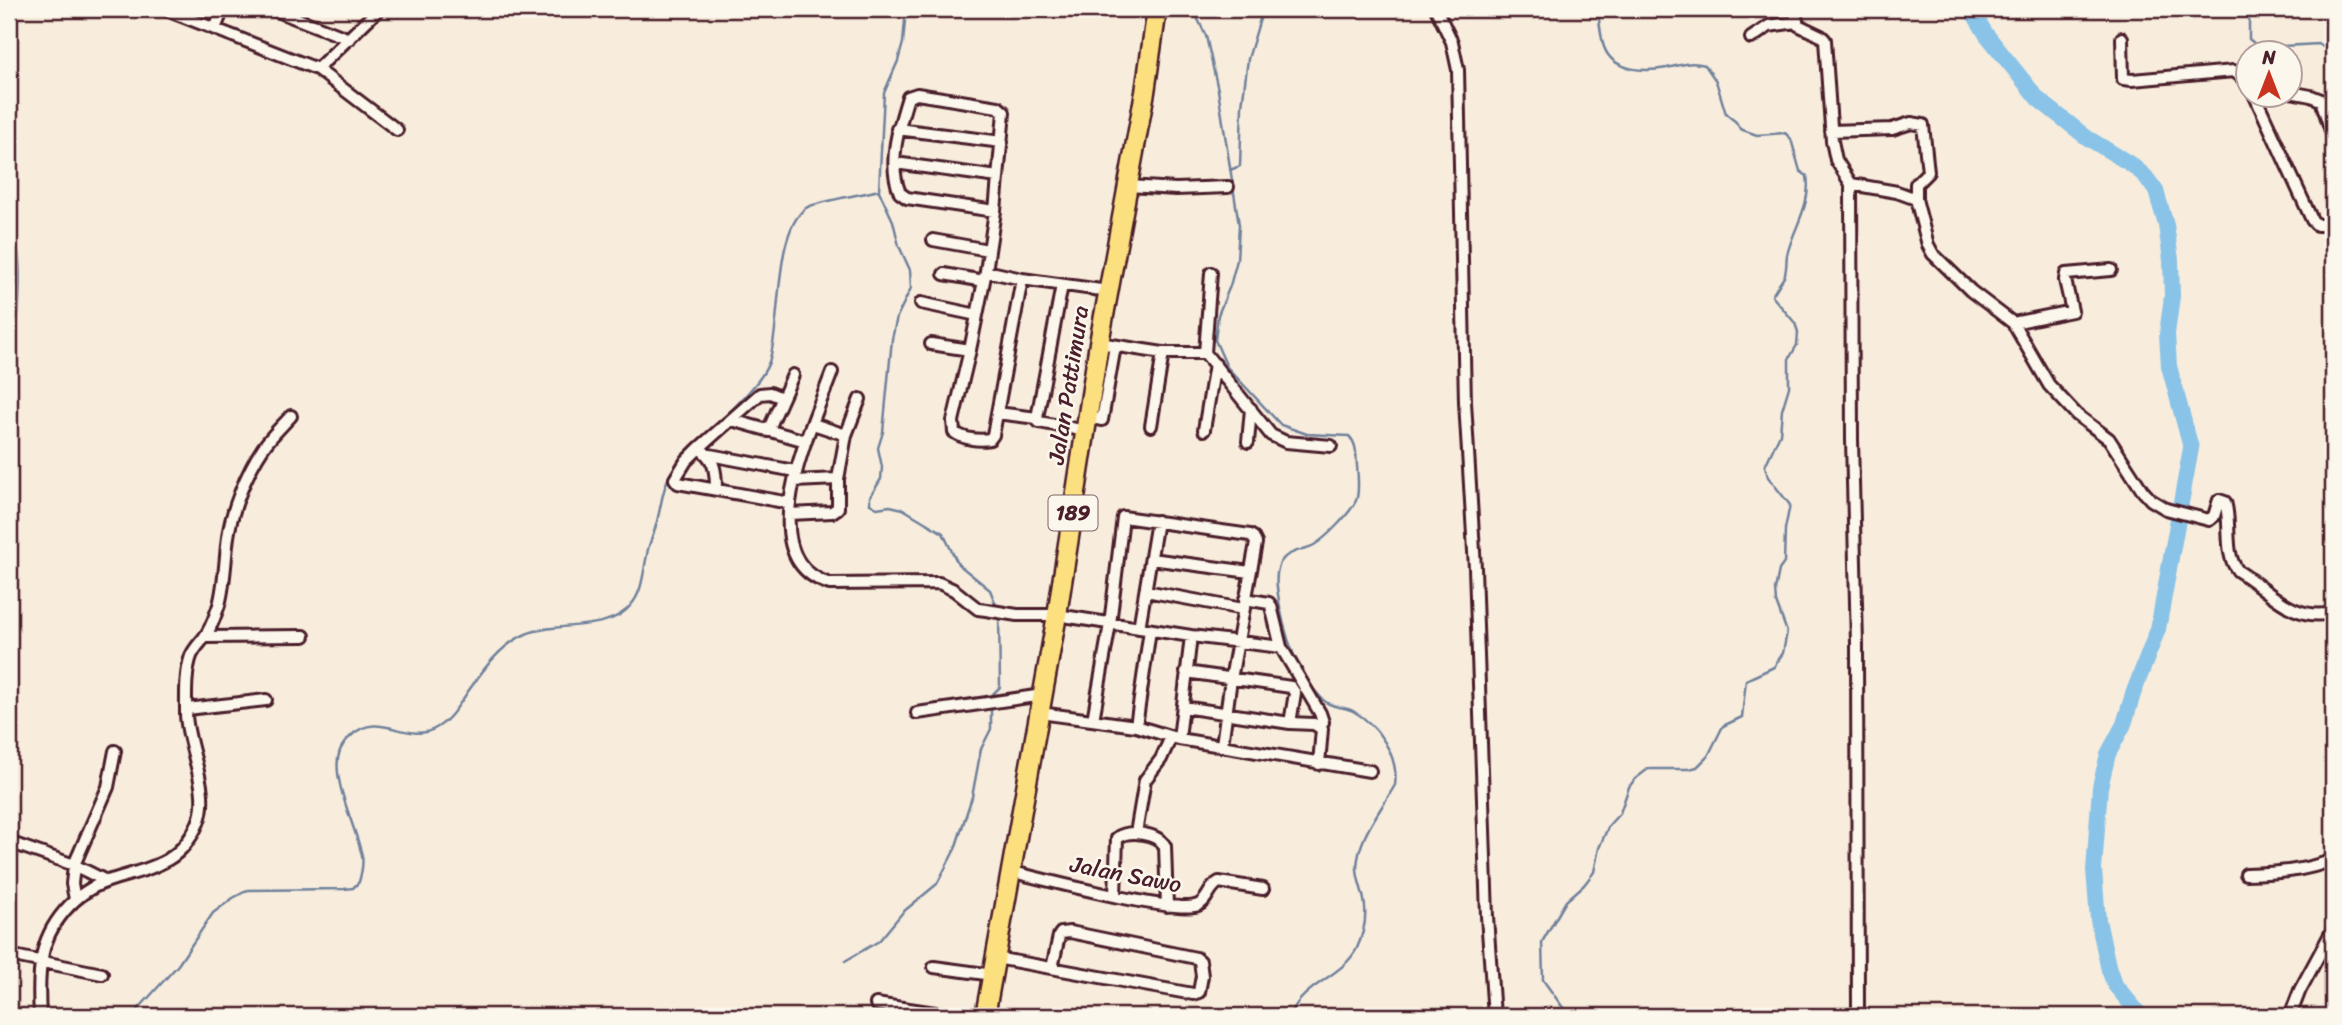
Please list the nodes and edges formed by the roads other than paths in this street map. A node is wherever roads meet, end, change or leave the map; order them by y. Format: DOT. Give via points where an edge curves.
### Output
graph roads {
  1 [pos="164,9"];
  2 [pos="223,9"];
  3 [pos="272,9"];
  4 [pos="379,9"];
  5 [pos="1157,9"];
  6 [pos="1436,9"];
  7 [pos="1794,9"];
  8 [pos="1796,22"];
  9 [pos="215,29"];
  10 [pos="1760,32"];
  11 [pos="2122,38"];
  12 [pos="349,39"];
  13 [pos="317,69"];
  14 [pos="2234,71"];
  15 [pos="2304,96"];
  16 [pos="2321,100"];
  17 [pos="2333,105"];
  18 [pos="2260,108"];
  19 [pos="898,129"];
  20 [pos="397,130"];
  21 [pos="1830,131"];
  22 [pos="2333,137"];
  23 [pos="1002,142"];
  24 [pos="895,163"];
  25 [pos="998,177"];
  26 [pos="1851,184"];
  27 [pos="1129,186"];
  28 [pos="1228,187"];
  29 [pos="1916,199"];
  30 [pos="995,211"];
  31 [pos="2333,225"];
  32 [pos="933,240"];
  33 [pos="988,250"];
  34 [pos="2110,270"];
  35 [pos="1211,273"];
  36 [pos="944,274"];
  37 [pos="985,276"];
  38 [pos="1022,279"];
  39 [pos="1062,285"];
  40 [pos="1108,291"];
  41 [pos="921,303"];
  42 [pos="977,315"];
  43 [pos="2013,323"];
  44 [pos="931,344"];
  45 [pos="1107,345"];
  46 [pos="970,350"];
  47 [pos="1163,352"];
  48 [pos="1205,354"];
  49 [pos="1215,364"];
  50 [pos="832,372"];
  51 [pos="793,375"];
  52 [pos="782,398"];
  53 [pos="860,399"];
  54 [pos="1251,409"];
  55 [pos="997,413"];
  56 [pos="291,416"];
  57 [pos="1037,418"];
  58 [pos="732,420"];
  59 [pos="813,424"];
  60 [pos="1087,424"];
  61 [pos="1151,426"];
  62 [pos="1204,430"];
  63 [pos="768,431"];
  64 [pos="846,435"];
  65 [pos="806,441"];
  66 [pos="1248,442"];
  67 [pos="1331,446"];
  68 [pos="699,448"];
  69 [pos="710,455"];
  70 [pos="795,476"];
  71 [pos="838,479"];
  72 [pos="716,488"];
  73 [pos="790,508"];
  74 [pos="1157,522"];
  75 [pos="1151,559"];
  76 [pos="1250,572"];
  77 [pos="1146,591"];
  78 [pos="1244,604"];
  79 [pos="2333,613"];
  80 [pos="1058,615"];
  81 [pos="1110,624"];
  82 [pos="1144,629"];
  83 [pos="304,636"];
  84 [pos="1191,636"];
  85 [pos="205,637"];
  86 [pos="1238,642"];
  87 [pos="1281,647"];
  88 [pos="1186,672"];
  89 [pos="1231,678"];
  90 [pos="1043,695"];
  91 [pos="266,700"];
  92 [pos="1183,707"];
  93 [pos="187,709"];
  94 [pos="917,713"];
  95 [pos="1040,713"];
  96 [pos="1225,713"];
  97 [pos="1093,720"];
  98 [pos="1290,723"];
  99 [pos="1136,726"];
  100 [pos="1319,727"];
  101 [pos="1175,738"];
  102 [pos="1222,745"];
  103 [pos="115,751"];
  104 [pos="1319,764"];
  105 [pos="1370,771"];
  106 [pos="1136,833"];
  107 [pos="9,842"];
  108 [pos="2333,860"];
  109 [pos="74,865"];
  110 [pos="1013,872"];
  111 [pos="2246,874"];
  112 [pos="106,881"];
  113 [pos="1263,889"];
  114 [pos="1115,895"];
  115 [pos="75,899"];
  116 [pos="1167,906"];
  117 [pos="2333,929"];
  118 [pos="9,954"];
  119 [pos="41,960"];
  120 [pos="994,966"];
  121 [pos="934,967"];
  122 [pos="1052,968"];
  123 [pos="102,974"];
  124 [pos="876,1004"];
  125 [pos="40,1016"];
  126 [pos="955,1016"];
  127 [pos="985,1016"];
  128 [pos="1494,1016"];
  129 [pos="1858,1016"];
  130 [pos="2290,1016"];
  1 -- 9 [label="street"];
  2 -- 9 [label="street"];
  3 -- 12 [label="street"];
  4 -- 12 [label="street"];
  5 -- 27 [label="main road, Jalan Pattimura / 189"];
  6 -- 128 [label="street" via="1452,42 1458,70 1465,402"];
  7 -- 8 [label="street"];
  8 -- 10 [label="street"];
  8 -- 21 [label="street" via="1825,40"];
  9 -- 13 [label="street"];
  11 -- 14 [label="street" via="2123,79"];
  12 -- 13 [label="street"];
  13 -- 20 [label="street"];
  15 -- 16 [label="street"];
  16 -- 17 [label="street"];
  16 -- 22 [label="street"];
  18 -- 31 [label="street" via="2312,220 2316,225"];
  19 -- 23 [label="street"];
  19 -- 23 [label="street" via="908,96 918,94 998,107 1004,112"];
  19 -- 24 [label="street"];
  21 -- 26 [label="street" via="1836,160"];
  21 -- 29 [label="street" via="1923,125 1927,172 1916,184"];
  23 -- 25 [label="street"];
  24 -- 25 [label="street"];
  24 -- 30 [label="street" via="903,197"];
  25 -- 30 [label="street"];
  26 -- 29 [label="street"];
  26 -- 129 [label="street"];
  27 -- 28 [label="street"];
  27 -- 40 [label="main road, Jalan Pattimura / 189"];
  29 -- 43 [label="street" via="1927,245 1940,263"];
  30 -- 33 [label="street"];
  32 -- 33 [label="street"];
  33 -- 37 [label="street"];
  34 -- 43 [label="street" via="2066,274 2072,311"];
  35 -- 48 [label="street"];
  36 -- 37 [label="street"];
  37 -- 38 [label="street"];
  37 -- 42 [label="street"];
  38 -- 39 [label="street"];
  38 -- 55 [label="street"];
  39 -- 40 [label="street"];
  39 -- 57 [label="street"];
  40 -- 45 [label="main road, Jalan Pattimura / 189"];
  41 -- 42 [label="street"];
  42 -- 46 [label="street"];
  43 -- 79 [label="street" via="2049,385 2077,415 2109,439 2142,490 2166,509 2201,519 2213,519 2219,500 2225,502 2231,554 2238,571 2286,607 2311,615"];
  44 -- 46 [label="street"];
  45 -- 47 [label="street"];
  45 -- 60 [label="main road, Jalan Pattimura / 189"];
  46 -- 55 [label="street" via="954,432 989,439"];
  47 -- 48 [label="street"];
  47 -- 61 [label="street"];
  48 -- 49 [label="street"];
  49 -- 54 [label="street"];
  49 -- 62 [label="street"];
  50 -- 59 [label="street"];
  51 -- 52 [label="street"];
  52 -- 58 [label="street" via="760,394"];
  52 -- 63 [label="street"];
  53 -- 64 [label="street"];
  54 -- 66 [label="street"];
  54 -- 67 [label="street" via="1278,439"];
  55 -- 57 [label="street"];
  56 -- 85 [label="street" via="263,447 241,495 229,534 219,604"];
  57 -- 60 [label="street" via="1039,422"];
  58 -- 63 [label="street"];
  58 -- 68 [label="street"];
  59 -- 64 [label="street"];
  59 -- 65 [label="street"];
  60 -- 80 [label="main road, Jalan Pattimura / 189"];
  63 -- 65 [label="street"];
  64 -- 71 [label="street"];
  65 -- 70 [label="street"];
  68 -- 69 [label="street"];
  68 -- 72 [label="street" via="678,472 676,481"];
  69 -- 70 [label="street"];
  69 -- 72 [label="street"];
  70 -- 71 [label="street"];
  70 -- 73 [label="street"];
  71 -- 73 [label="street" via="836,510"];
  72 -- 73 [label="street"];
  73 -- 80 [label="street" via="792,549 799,563 819,581 939,583 978,609"];
  74 -- 75 [label="street"];
  74 -- 76 [label="street" via="1253,537 1256,543"];
  74 -- 81 [label="street" via="1121,519"];
  75 -- 76 [label="street"];
  75 -- 77 [label="street"];
  76 -- 78 [label="street"];
  77 -- 78 [label="street"];
  77 -- 82 [label="street"];
  78 -- 86 [label="street"];
  78 -- 87 [label="street" via="1269,603"];
  80 -- 81 [label="street"];
  80 -- 90 [label="main road, Jalan Pattimura / 189"];
  81 -- 82 [label="street"];
  81 -- 97 [label="street"];
  82 -- 84 [label="street"];
  82 -- 99 [label="street"];
  83 -- 85 [label="street"];
  84 -- 86 [label="street"];
  84 -- 88 [label="street"];
  85 -- 93 [label="street" via="191,654"];
  86 -- 87 [label="street"];
  86 -- 89 [label="street"];
  87 -- 100 [label="street" via="1317,706 1323,722"];
  88 -- 89 [label="street"];
  88 -- 92 [label="street"];
  89 -- 96 [label="street"];
  89 -- 98 [label="street" via="1294,688"];
  90 -- 94 [label="street"];
  90 -- 95 [label="main road, Jalan Pattimura / 189"];
  91 -- 93 [label="street"];
  92 -- 96 [label="street"];
  92 -- 101 [label="street"];
  93 -- 112 [label="street" via="202,807 199,822 184,846 163,863"];
  95 -- 97 [label="street"];
  95 -- 110 [label="main road, Jalan Pattimura / 189"];
  96 -- 98 [label="street"];
  96 -- 102 [label="street"];
  97 -- 99 [label="street"];
  98 -- 100 [label="street"];
  99 -- 101 [label="street"];
  100 -- 104 [label="street"];
  101 -- 102 [label="street"];
  101 -- 106 [label="street" via="1145,780"];
  102 -- 104 [label="street"];
  103 -- 109 [label="street" via="108,787"];
  104 -- 105 [label="street"];
  106 -- 114 [label="street" via="1117,838"];
  106 -- 116 [label="street" via="1160,838 1165,846"];
  107 -- 109 [label="street"];
  108 -- 111 [label="street" via="2283,873"];
  109 -- 112 [label="street"];
  109 -- 115 [label="street"];
  110 -- 114 [label="street, Jalan Sawo"];
  110 -- 120 [label="main road, Jalan Pattimura / 189"];
  112 -- 115 [label="street"];
  113 -- 116 [label="street, Jalan Sawo" via="1219,882 1196,906"];
  114 -- 116 [label="street, Jalan Sawo"];
  115 -- 119 [label="street" via="50,933"];
  117 -- 130 [label="street"];
  118 -- 119 [label="street"];
  119 -- 123 [label="street"];
  119 -- 125 [label="street"];
  120 -- 121 [label="street"];
  120 -- 122 [label="street"];
  120 -- 127 [label="main road, Jalan Pattimura / 189"];
  122 -- 122 [label="street" via="1059,936 1070,932 1196,958 1202,976 1199,992 1193,994"];
  124 -- 126 [label="street"];
}
